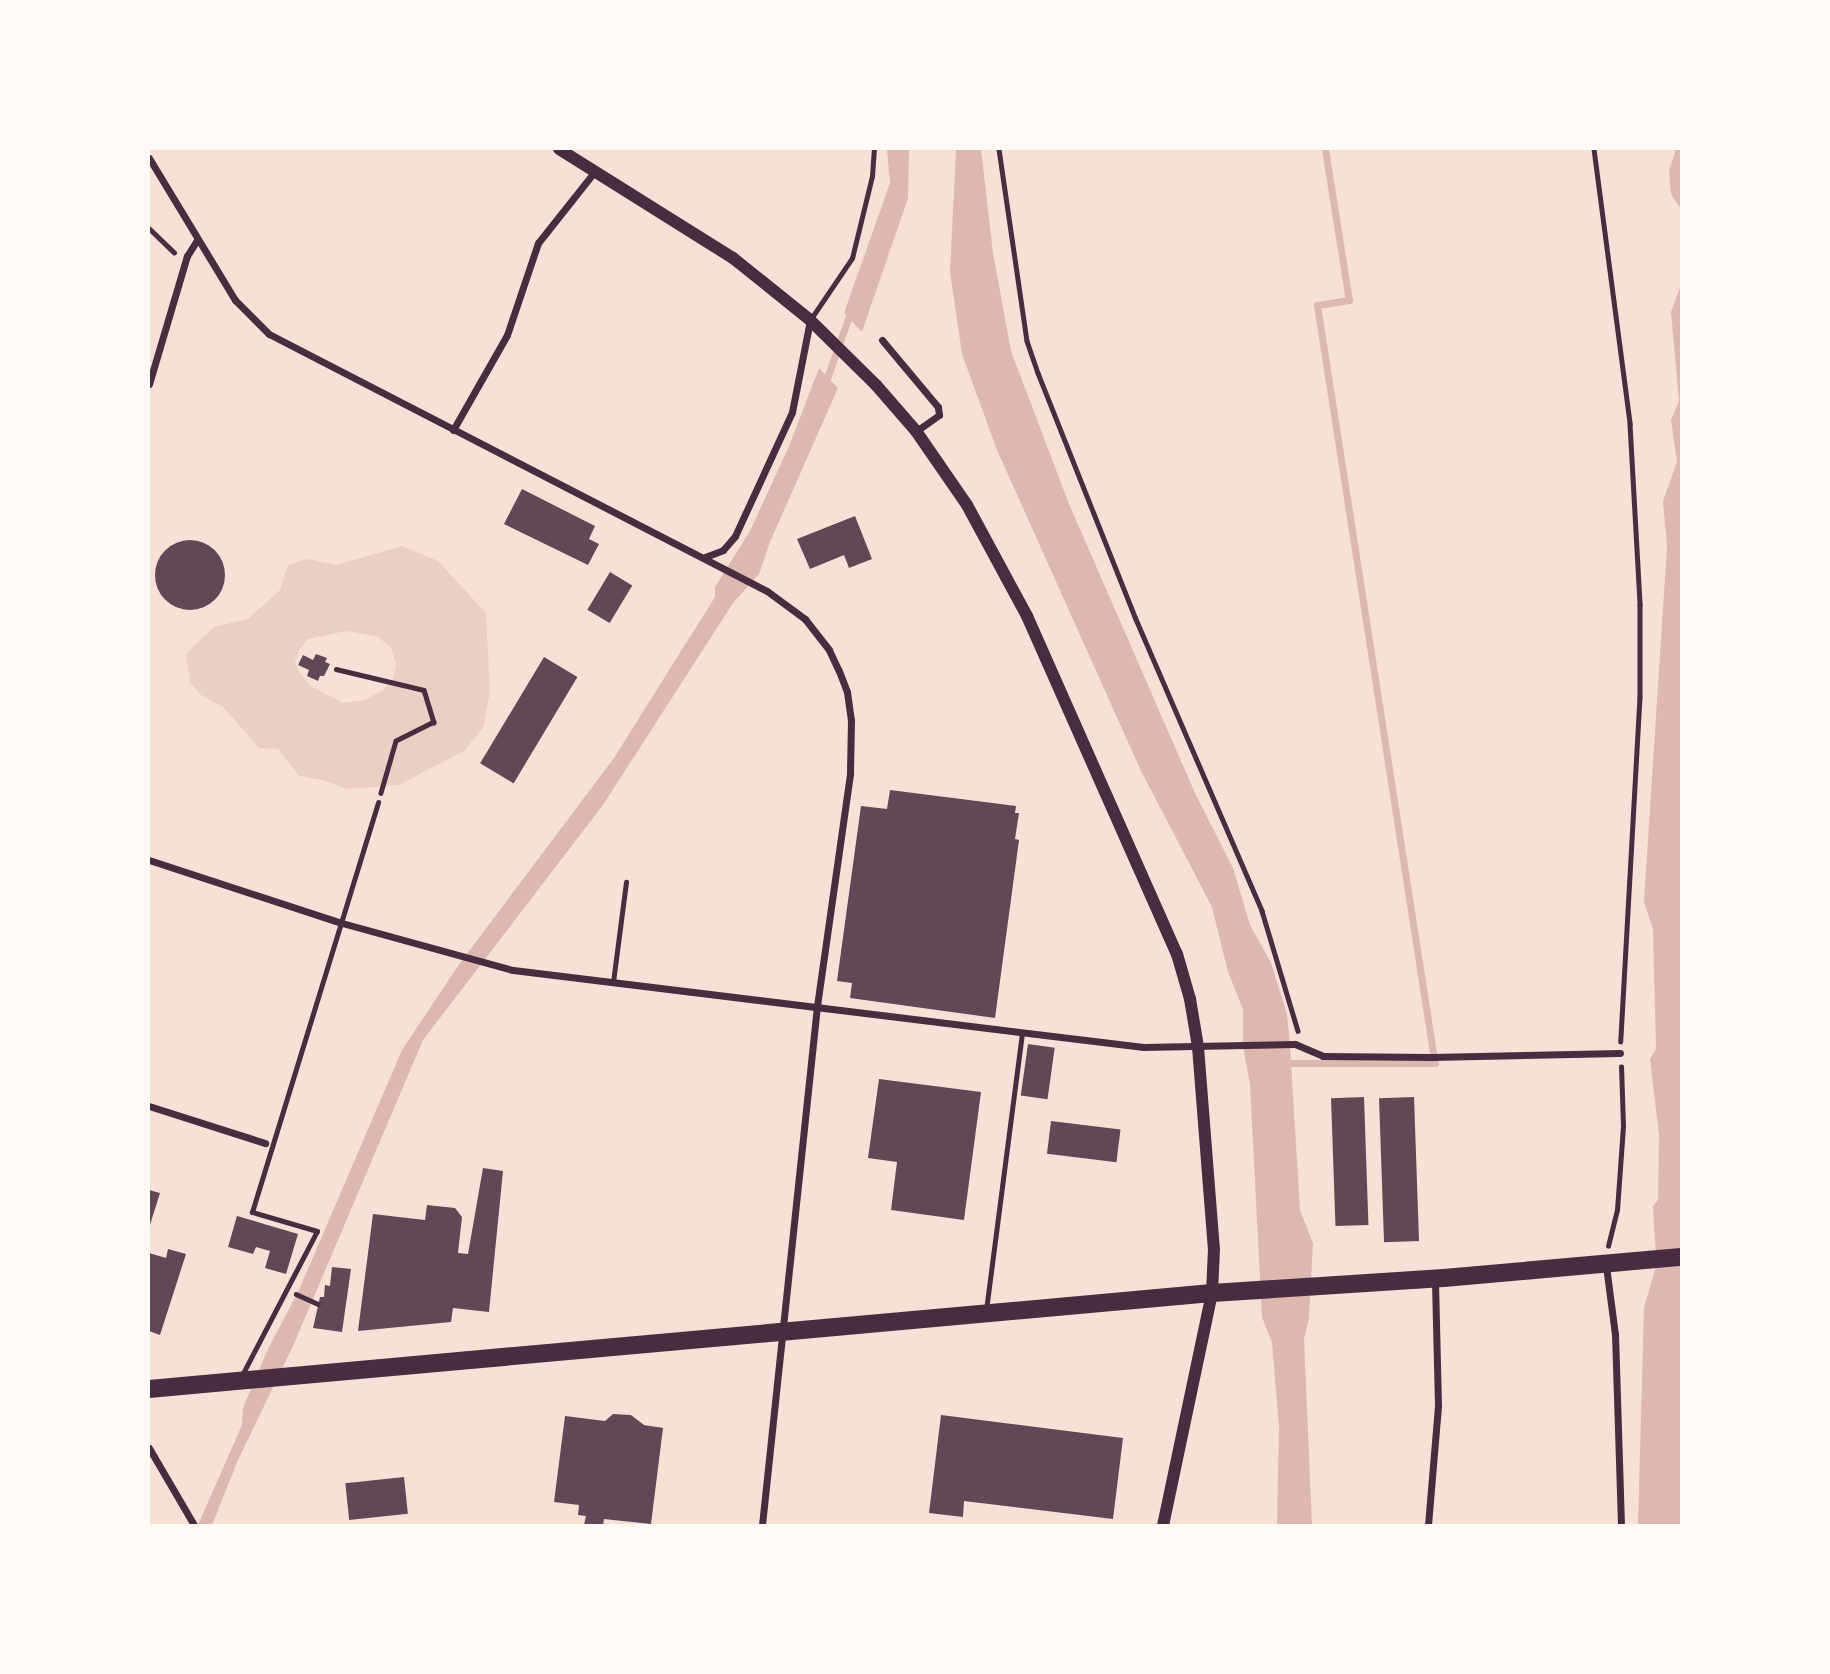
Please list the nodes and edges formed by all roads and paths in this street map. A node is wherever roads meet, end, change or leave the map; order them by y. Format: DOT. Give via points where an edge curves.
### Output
graph roads {
  1 [pos="559,149"];
  2 [pos="874,149"];
  3 [pos="999,149"];
  4 [pos="1594,149"];
  5 [pos="149,158"];
  6 [pos="595,171"];
  7 [pos="149,228"];
  8 [pos="197,240"];
  9 [pos="185,263"];
  10 [pos="810,320"];
  11 [pos="882,340"];
  12 [pos="149,384"];
  13 [pos="453,430"];
  14 [pos="916,431"];
  15 [pos="705,557"];
  16 [pos="336,669"];
  17 [pos="378,802"];
  18 [pos="149,860"];
  19 [pos="626,881"];
  20 [pos="342,923"];
  21 [pos="613,982"];
  22 [pos="817,1006"];
  23 [pos="1022,1032"];
  24 [pos="1295,1045"];
  25 [pos="1198,1047"];
  26 [pos="1620,1053"];
  27 [pos="149,1106"];
  28 [pos="265,1143"];
  29 [pos="1681,1257"];
  30 [pos="1615,1264"];
  31 [pos="1435,1278"];
  32 [pos="294,1293"];
  33 [pos="1212,1293"];
  34 [pos="317,1303"];
  35 [pos="986,1314"];
  36 [pos="782,1333"];
  37 [pos="245,1382"];
  38 [pos="149,1389"];
  39 [pos="149,1448"];
  40 [pos="194,1525"];
  41 [pos="762,1525"];
  42 [pos="1163,1525"];
  43 [pos="1429,1525"];
  44 [pos="1621,1525"];
  1 -- 6 [label="street"];
  2 -- 10 [label="lane" via="852,258"];
  3 -- 24 [label="path" via="1031,352 1135,617 1262,911 1297,1025"];
  4 -- 26 [label="path" via="1630,424 1639,593 1640,697"];
  5 -- 8 [label="street"];
  6 -- 10 [label="street" via="733,258"];
  6 -- 13 [label="street" via="538,243 508,335"];
  7 -- 9 [label="path"];
  8 -- 9 [label="street"];
  8 -- 13 [label="street" via="235,299 269,334"];
  9 -- 12 [label="street"];
  10 -- 14 [label="street"];
  10 -- 15 [label="street" via="792,412 735,536 723,550"];
  11 -- 14 [label="street" via="938,407 936,418"];
  13 -- 15 [label="street"];
  14 -- 25 [label="street" via="967,505 1045,655 1177,954"];
  15 -- 22 [label="street" via="786,603 805,619 829,650 847,692 850,774"];
  16 -- 17 [label="path" via="424,690 434,722 396,741"];
  17 -- 20 [label="lane"];
  18 -- 20 [label="street"];
  19 -- 21 [label="lane"];
  20 -- 21 [label="street" via="513,970"];
  20 -- 37 [label="lane" via="252,1212 317,1231"];
  21 -- 22 [label="street"];
  22 -- 23 [label="street"];
  22 -- 36 [label="street"];
  23 -- 25 [label="street" via="1143,1046"];
  23 -- 35 [label="lane"];
  24 -- 25 [label="street"];
  24 -- 26 [label="street" via="1323,1056"];
  25 -- 33 [label="street" via="1214,1249"];
  26 -- 30 [label="path" via="1623,1126"];
  27 -- 28 [label="street"];
  29 -- 30 [label="highway"];
  30 -- 31 [label="highway"];
  30 -- 44 [label="street"];
  31 -- 33 [label="highway"];
  31 -- 43 [label="street" via="1438,1405"];
  32 -- 34 [label="path"];
  33 -- 35 [label="highway"];
  33 -- 42 [label="street"];
  35 -- 36 [label="highway"];
  36 -- 37 [label="highway"];
  36 -- 41 [label="street"];
  37 -- 38 [label="highway"];
  39 -- 40 [label="street"];
}
